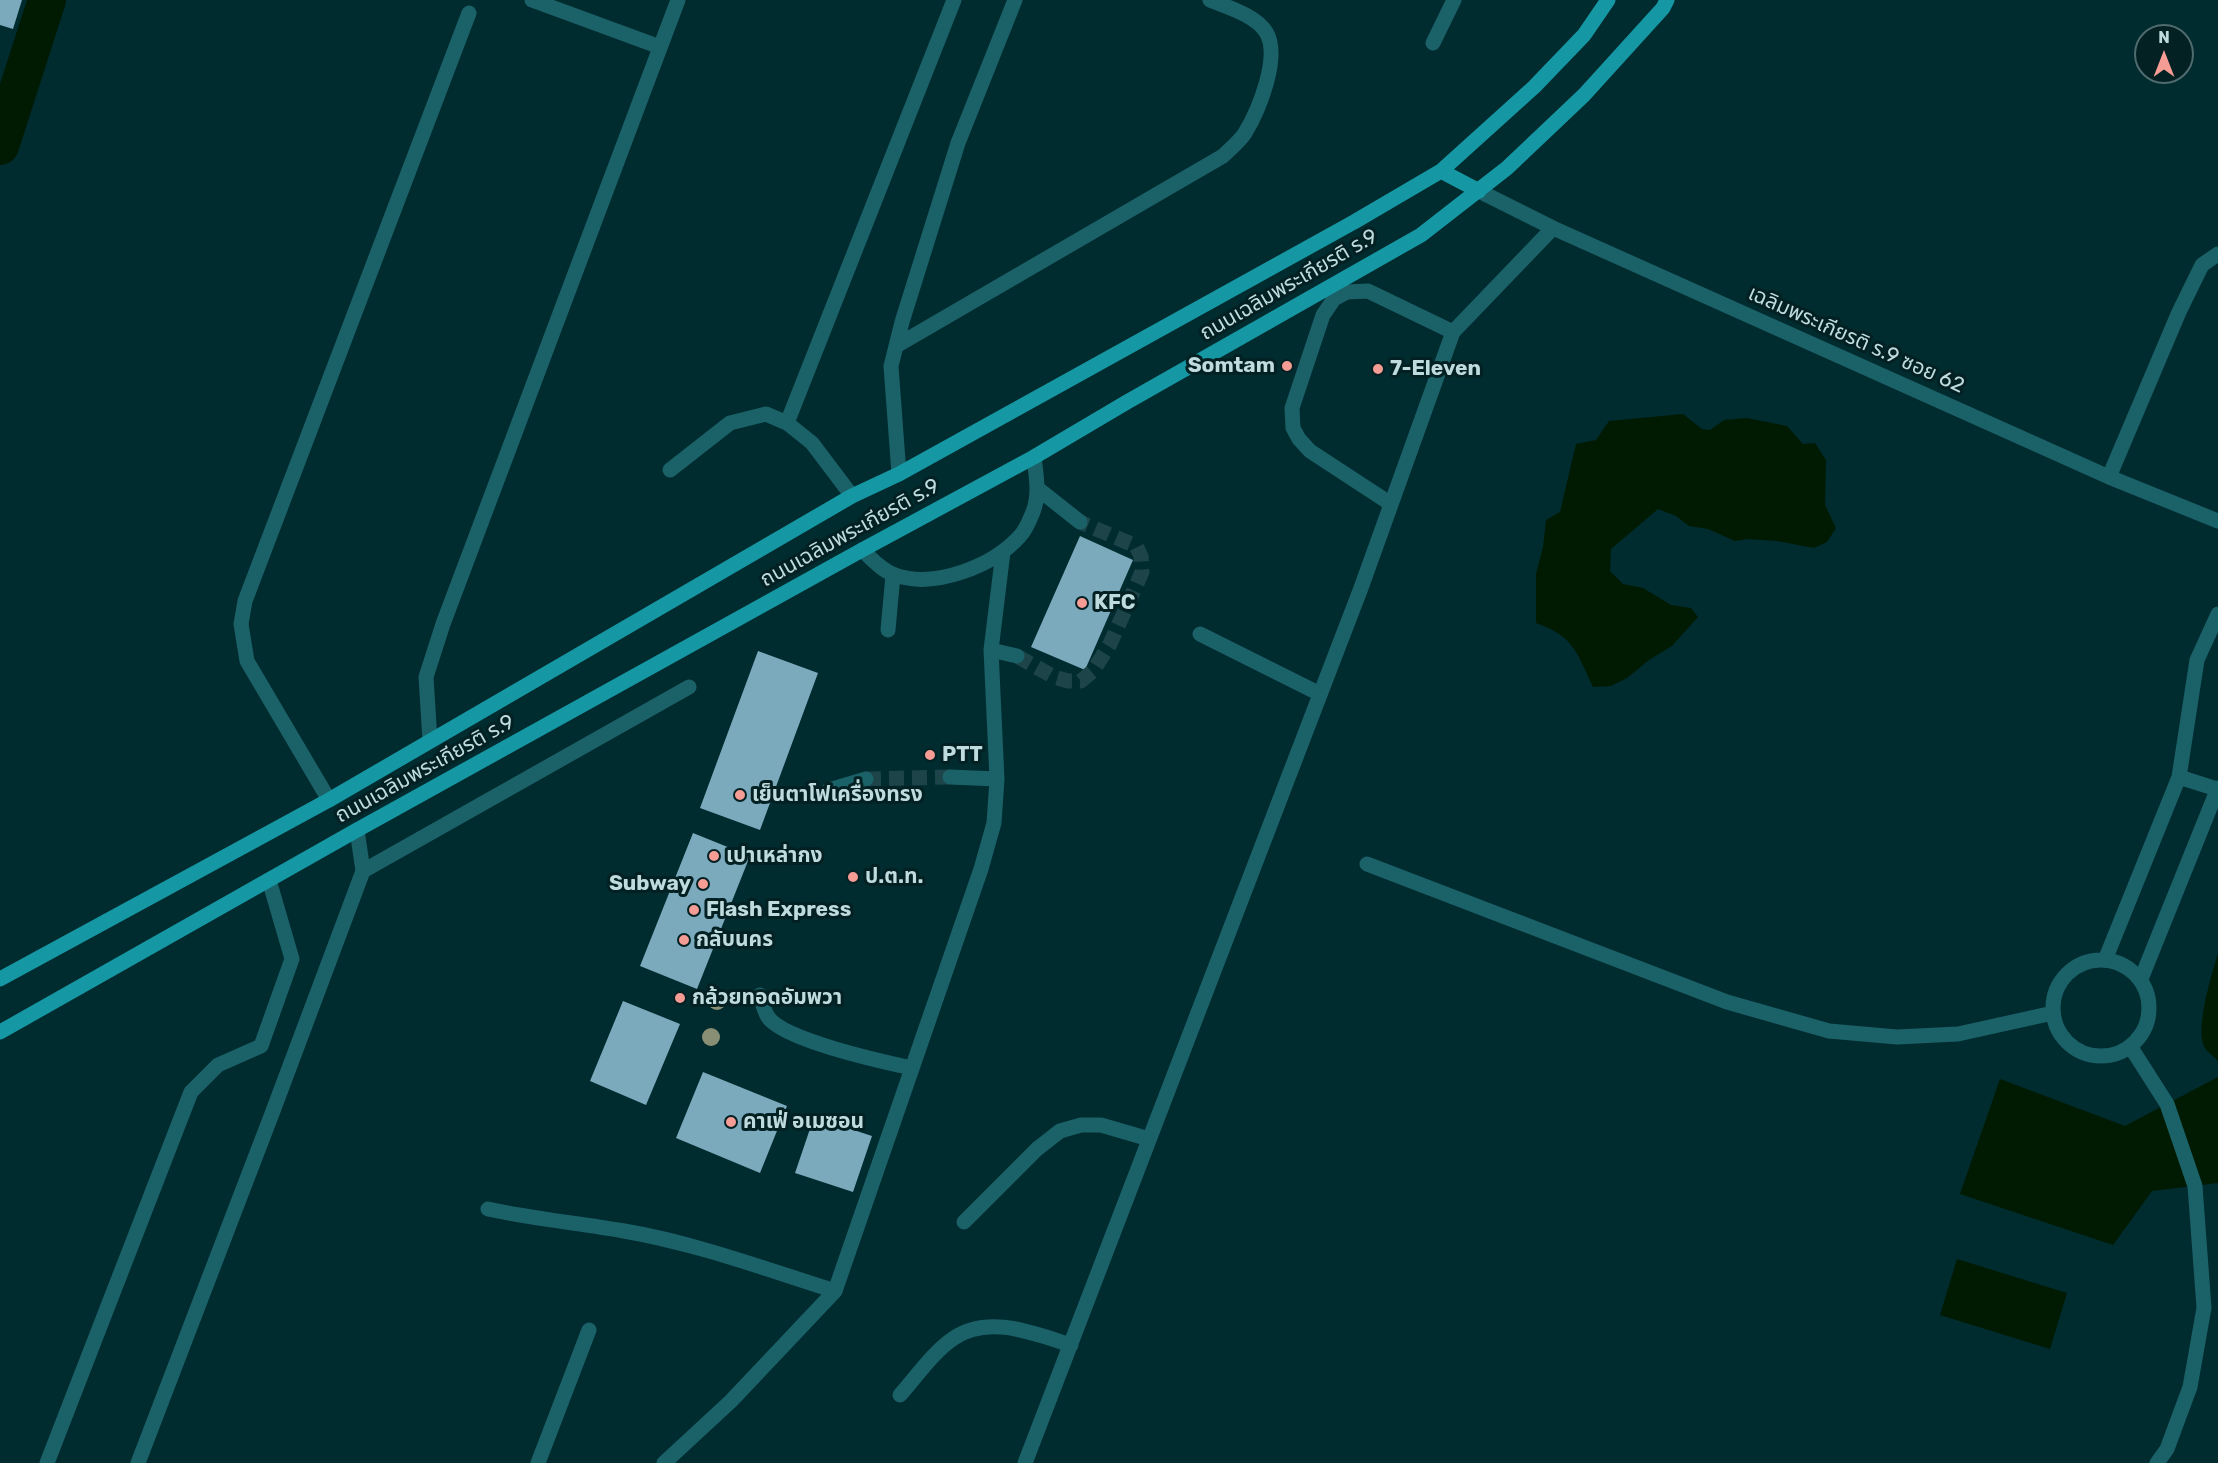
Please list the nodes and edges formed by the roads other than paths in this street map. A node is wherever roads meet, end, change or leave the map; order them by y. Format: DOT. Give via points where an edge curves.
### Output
graph roads {
  1 [pos="532,0"];
  2 [pos="678,0"];
  3 [pos="954,0"];
  4 [pos="1015,0"];
  5 [pos="1210,0"];
  6 [pos="1454,0"];
  7 [pos="1608,0"];
  8 [pos="1667,0"];
  9 [pos="469,13"];
  10 [pos="1433,43"];
  11 [pos="660,47"];
  12 [pos="1441,171"];
  13 [pos="1479,191"];
  14 [pos="1553,228"];
  15 [pos="2218,254"];
  16 [pos="1453,332"];
  17 [pos="896,346"];
  18 [pos="787,423"];
  19 [pos="1034,457"];
  20 [pos="670,470"];
  21 [pos="899,474"];
  22 [pos="2109,477"];
  23 [pos="1037,488"];
  24 [pos="852,496"];
  25 [pos="1391,504"];
  26 [pos="1080,522"];
  27 [pos="2218,522"];
  28 [pos="862,550"];
  29 [pos="1003,552"];
  30 [pos="893,575"];
  31 [pos="2218,614"];
  32 [pos="888,630"];
  33 [pos="1200,634"];
  34 [pos="992,650"];
  35 [pos="1017,656"];
  36 [pos="688,687"];
  37 [pos="1320,694"];
  38 [pos="430,741"];
  39 [pos="950,777"];
  40 [pos="2179,777"];
  41 [pos="866,779"];
  42 [pos="997,779"];
  43 [pos="2218,788"];
  44 [pos="829,790"];
  45 [pos="329,800"];
  46 [pos="357,830"];
  47 [pos="1367,864"];
  48 [pos="363,871"];
  49 [pos="269,880"];
  50 [pos="2104,960"];
  51 [pos="0,979"];
  52 [pos="2141,979"];
  53 [pos="760,995"];
  54 [pos="2054,1013"];
  55 [pos="2,1034"];
  56 [pos="2130,1047"];
  57 [pos="912,1068"];
  58 [pos="1149,1139"];
  59 [pos="488,1209"];
  60 [pos="964,1222"];
  61 [pos="835,1291"];
  62 [pos="2211,1310"];
  63 [pos="589,1330"];
  64 [pos="1071,1345"];
  65 [pos="900,1395"];
  66 [pos="47,1463"];
  67 [pos="138,1463"];
  68 [pos="538,1463"];
  69 [pos="664,1463"];
  70 [pos="1025,1463"];
  71 [pos="2157,1463"];
  1 -- 11 [label="street"];
  2 -- 11 [label="street"];
  3 -- 18 [label="street"];
  4 -- 17 [label="street" via="958,143"];
  5 -- 17 [label="street" via="1243,13 1265,31 1272,48 1270,70 1245,134 1223,156"];
  6 -- 10 [label="street"];
  7 -- 12 [label="main road, ถนนเฉลิมพระเกียรติ ร.9" via="1584,35 1534,87"];
  8 -- 13 [label="main road, ถนนเฉลิมพระเกียรติ ร.9" via="1584,95"];
  9 -- 45 [label="street" via="245,601 241,624 247,661"];
  11 -- 38 [label="street" via="443,624 426,677"];
  12 -- 13 [label="main road"];
  12 -- 21 [label="main road, ถนนเฉลิมพระเกียรติ ร.9"];
  13 -- 14 [label="street, เฉลิมพระเกียรติ ร.9 ซอย 62"];
  13 -- 19 [label="main road, ถนนเฉลิมพระเกียรติ ร.9" via="1421,235"];
  14 -- 16 [label="street"];
  14 -- 22 [label="street, เฉลิมพระเกียรติ ร.9 ซอย 62"];
  15 -- 22 [label="street" via="2202,265 2178,312"];
  16 -- 25 [label="street"];
  16 -- 25 [label="street" via="1368,291 1347,292 1334,299 1323,315 1292,408 1293,428 1310,452"];
  17 -- 21 [label="street" via="891,366"];
  18 -- 20 [label="street" via="766,414 730,423"];
  18 -- 24 [label="street" via="812,443"];
  19 -- 23 [label="street"];
  19 -- 28 [label="main road, ถนนเฉลิมพระเกียรติ ร.9"];
  21 -- 24 [label="main road, ถนนเฉลิมพระเกียรติ ร.9"];
  22 -- 27 [label="street, เฉลิมพระเกียรติ ร.9 ซอย 62"];
  23 -- 26 [label="street"];
  23 -- 29 [label="street" via="1034,510 1022,534"];
  24 -- 38 [label="main road, ถนนเฉลิมพระเกียรติ ร.9"];
  25 -- 37 [label="street"];
  28 -- 30 [label="street"];
  28 -- 46 [label="main road, ถนนเฉลิมพระเกียรติ ร.9"];
  29 -- 30 [label="street" via="954,576 920,580"];
  29 -- 34 [label="street"];
  30 -- 32 [label="street"];
  31 -- 40 [label="street" via="2197,660"];
  33 -- 37 [label="street"];
  34 -- 35 [label="street"];
  34 -- 42 [label="street"];
  36 -- 48 [label="street"];
  37 -- 58 [label="street"];
  38 -- 45 [label="main road, ถนนเฉลิมพระเกียรติ ร.9"];
  39 -- 42 [label="street"];
  40 -- 43 [label="street"];
  40 -- 50 [label="street"];
  41 -- 44 [label="street"];
  42 -- 57 [label="street" via="994,823 981,869"];
  43 -- 52 [label="street"];
  45 -- 51 [label="main road, ถนนเฉลิมพระเกียรติ ร.9"];
  46 -- 48 [label="street"];
  46 -- 49 [label="main road, ถนนเฉลิมพระเกียรติ ร.9"];
  47 -- 54 [label="street" via="1727,1002 1829,1031 1897,1038 1958,1034"];
  48 -- 67 [label="street"];
  49 -- 55 [label="main road, ถนนเฉลิมพระเกียรติ ร.9"];
  49 -- 66 [label="street" via="292,959 261,1046 218,1065 191,1092"];
  50 -- 52 [label="street" via="2121,964"];
  50 -- 54 [label="street" via="2073,969 2061,981"];
  52 -- 56 [label="street" via="2149,1003 2148,1019"];
  53 -- 57 [label="street" via="769,1018 785,1031 859,1057"];
  54 -- 56 [label="street" via="2068,1042 2082,1051 2098,1056"];
  56 -- 62 [label="street" via="2167,1104 2195,1186"];
  57 -- 61 [label="street"];
  58 -- 60 [label="street" via="1101,1125 1060,1131"];
  58 -- 64 [label="street"];
  59 -- 61 [label="street" via="525,1218 625,1231"];
  61 -- 69 [label="street" via="731,1401"];
  62 -- 71 [label="street" via="2190,1387 2167,1449"];
  63 -- 68 [label="street"];
  64 -- 65 [label="street" via="1017,1329 983,1327 956,1336"];
  64 -- 70 [label="street"];
}
